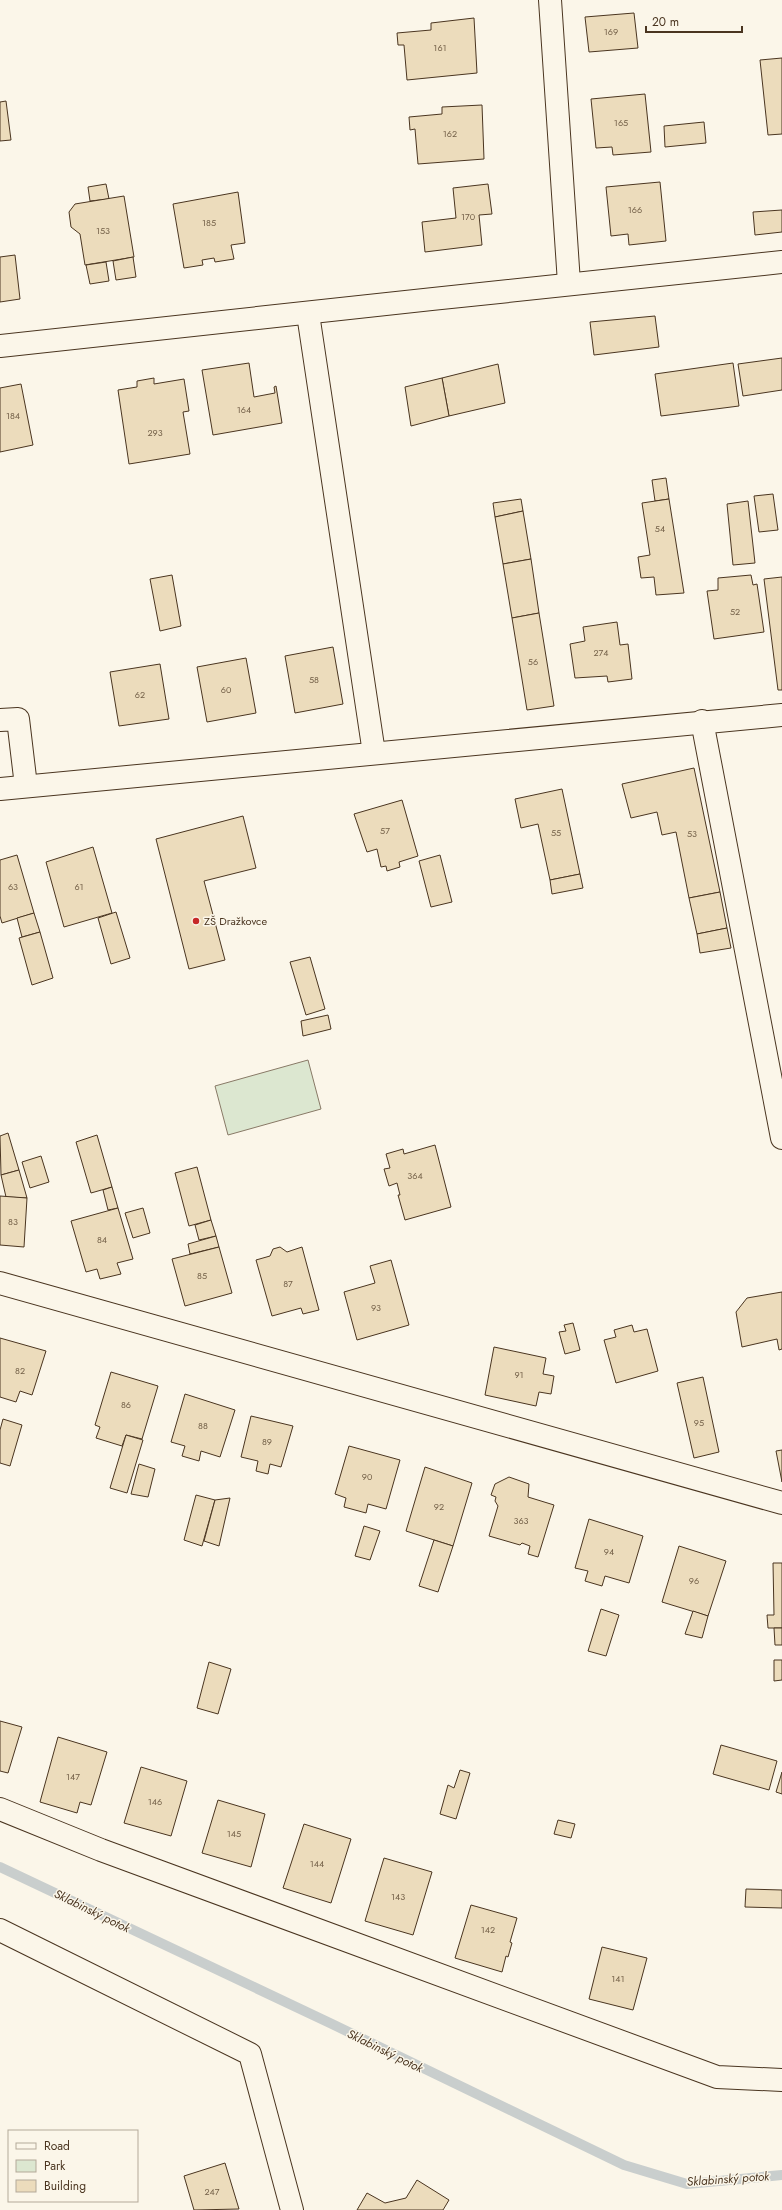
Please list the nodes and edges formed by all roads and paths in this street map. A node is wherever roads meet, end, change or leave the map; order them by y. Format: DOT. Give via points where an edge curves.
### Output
graph roads {
  1 [pos="550,0"];
  2 [pos="782,262"];
  3 [pos="569,283"];
  4 [pos="308,314"];
  5 [pos="0,346"];
  6 [pos="782,715"];
  7 [pos="0,720"];
  8 [pos="702,721"];
  9 [pos="374,753"];
  10 [pos="26,786"];
  11 [pos="0,789"];
  12 [pos="782,1138"];
  13 [pos="0,1283"];
  14 [pos="782,1503"];
  15 [pos="0,1809"];
  16 [pos="0,1930"];
  17 [pos="782,2080"];
  18 [pos="292,2210"];
  1 -- 3 [label="street"];
  2 -- 3 [label="street"];
  3 -- 4 [label="street"];
  4 -- 5 [label="street"];
  4 -- 9 [label="street"];
  6 -- 8 [label="street"];
  7 -- 10 [label="street" via="18,719"];
  8 -- 9 [label="street"];
  8 -- 12 [label="street"];
  9 -- 10 [label="street"];
  10 -- 11 [label="street"];
  13 -- 14 [label="street"];
  15 -- 17 [label="street" via="101,1850 717,2077"];
  16 -- 18 [label="street" via="250,2054"];
}
